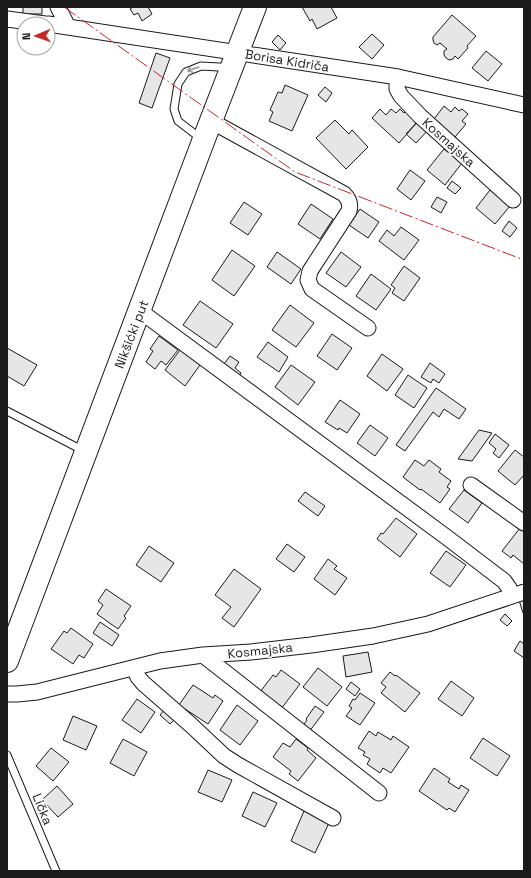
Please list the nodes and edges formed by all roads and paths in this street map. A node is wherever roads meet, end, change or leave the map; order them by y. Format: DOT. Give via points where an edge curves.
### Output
graph roads {
  1 [pos="58,7"];
  2 [pos="255,7"];
  3 [pos="56,25"];
  4 [pos="68,27"];
  5 [pos="234,61"];
  6 [pos="398,77"];
  7 [pos="524,105"];
  8 [pos="207,130"];
  9 [pos="513,200"];
  10 [pos="140,310"];
  11 [pos="368,328"];
  12 [pos="7,412"];
  13 [pos="86,452"];
  14 [pos="471,485"];
  15 [pos="524,523"];
  16 [pos="518,594"];
  17 [pos="203,655"];
  18 [pos="7,661"];
  19 [pos="134,668"];
  20 [pos="7,694"];
  21 [pos="7,755"];
  22 [pos="379,792"];
  23 [pos="333,818"];
  24 [pos="56,871"];
  1 -- 4 [label="street"];
  2 -- 5 [label="main road, Nikšićki put"];
  3 -- 4 [label="street, Borisa Kidriča"];
  4 -- 5 [label="street, Borisa Kidriča"];
  5 -- 6 [label="street, Borisa Kidriča"];
  5 -- 8 [label="main road, Nikšićki put"];
  5 -- 8 [label="lane, one-way" via="219,67 201,66 186,72 178,84 174,109 178,122 195,134"];
  6 -- 7 [label="street, Borisa Kidriča"];
  6 -- 9 [label="street, Kosmajska" via="397,90 401,96"];
  8 -- 10 [label="main road, Nikšićki put"];
  8 -- 11 [label="street" via="347,197 349,211 310,271 308,280 312,289"];
  10 -- 13 [label="main road, Nikšićki put"];
  10 -- 16 [label="street, Kosmajska" via="449,539"];
  12 -- 13 [label="lane"];
  13 -- 18 [label="main road, Nikšićki put"];
  14 -- 15 [label="street"];
  16 -- 17 [label="street, Kosmajska" via="428,624 373,636 251,652"];
  17 -- 19 [label="street, Kosmajska" via="160,661"];
  17 -- 22 [label="street"];
  19 -- 20 [label="street, Kosmajska" via="37,692"];
  19 -- 23 [label="street" via="143,684 224,756"];
  21 -- 24 [label="lane, Lička"];
}
